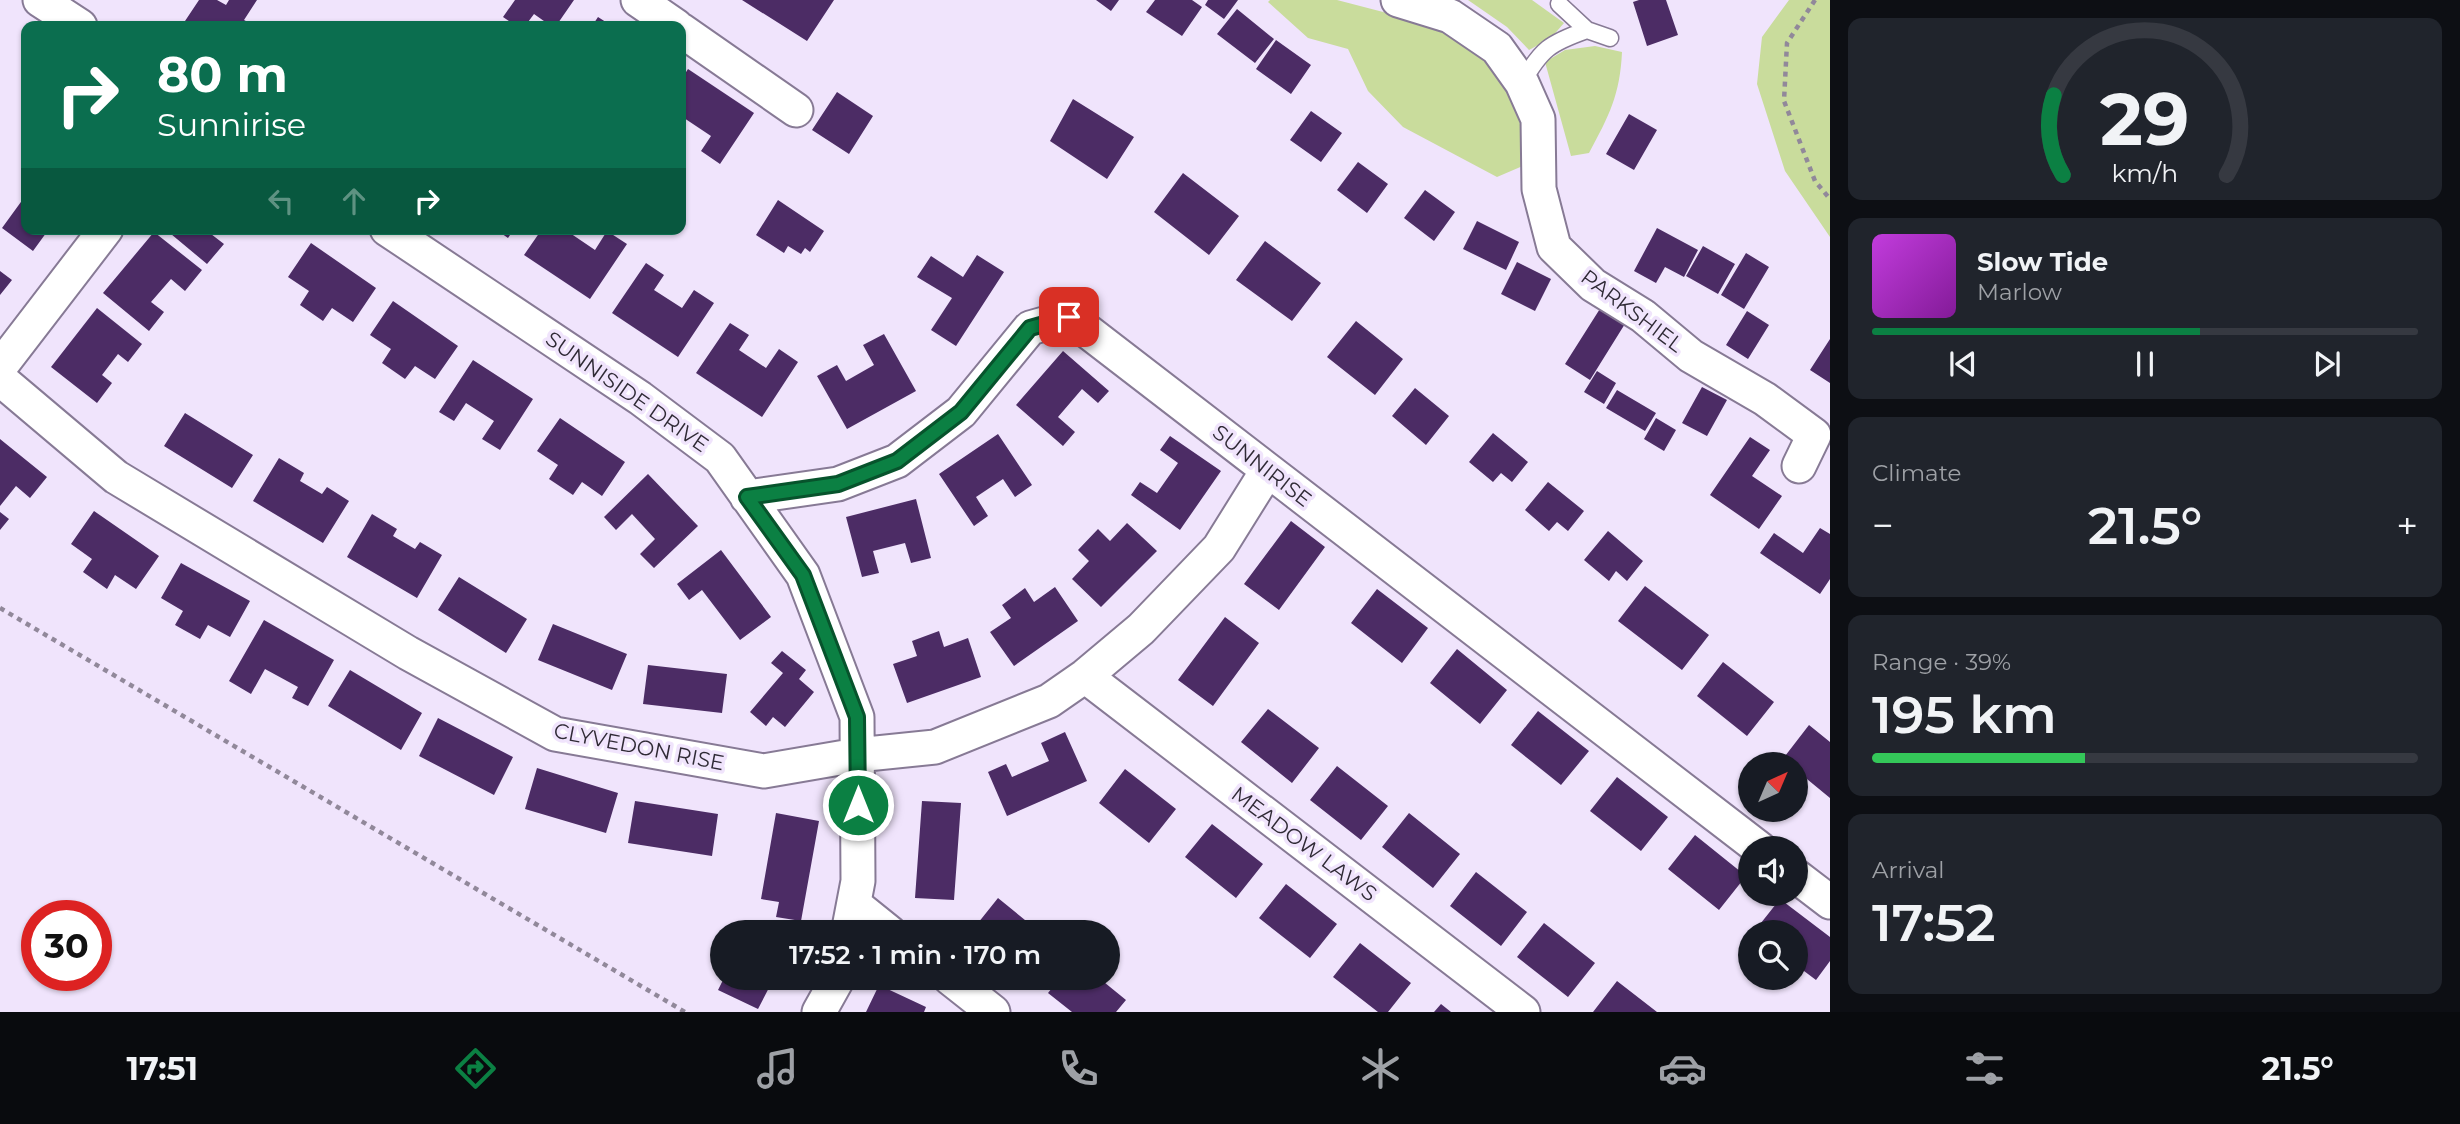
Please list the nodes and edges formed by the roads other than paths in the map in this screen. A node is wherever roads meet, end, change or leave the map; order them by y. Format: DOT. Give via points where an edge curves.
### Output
graph roads {
  1 [pos="40,0"];
  2 [pos="638,0"];
  3 [pos="1414,2"];
  4 [pos="1559,4"];
  5 [pos="72,21"];
  6 [pos="669,21"];
  7 [pos="1587,30"];
  8 [pos="686,33"];
  9 [pos="1610,38"];
  10 [pos="1522,83"];
  11 [pos="796,110"];
  12 [pos="101,235"];
  13 [pos="401,235"];
  14 [pos="0,367"];
  15 [pos="0,379"];
  16 [pos="1799,467"];
  17 [pos="1267,471"];
  18 [pos="747,497"];
  19 [pos="1085,676"];
  20 [pos="858,755"];
  21 [pos="1743,836"];
  22 [pos="1808,885"];
  23 [pos="1830,902"];
  24 [pos="851,919"];
  25 [pos="831,990"];
  26 [pos="965,990"];
  27 [pos="818,1012"];
  28 [pos="993,1012"];
  29 [pos="1523,1012"];
  1 -- 5 [label="street"];
  2 -- 6 [label="street"];
  3 -- 10 [label="street, PARKSHIEL" via="1450,16 1497,48"];
  4 -- 7 [label="lane"];
  7 -- 9 [label="lane"];
  7 -- 10 [label="lane" via="1538,55"];
  8 -- 11 [label="street"];
  10 -- 16 [label="street, PARKSHIEL" via="1538,119 1539,189 1554,247 1592,285 1814,435"];
  12 -- 14 [label="street"];
  13 -- 18 [label="street, SUNNISIDE DRIVE" via="720,458"];
  15 -- 20 [label="street, CLYVEDON RISE" via="116,477 408,653 555,734 764,771"];
  17 -- 18 [label="street, SUNNIRISE" via="1069,317 1030,328 961,412 897,461 838,484"];
  17 -- 19 [label="street, CLYVEDON RISE" via="1219,548 1141,629"];
  17 -- 21 [label="street, SUNNIRISE"];
  18 -- 20 [label="street, SUNNISIDE DRIVE" via="803,575 857,717"];
  19 -- 20 [label="street, CLYVEDON RISE" via="1049,701 935,747"];
  19 -- 29 [label="street, MEADOW LAWS"];
  20 -- 24 [label="street, SUNNISIDE DRIVE" via="858,881"];
  22 -- 23 [label="street"];
  25 -- 27 [label="street"];
  26 -- 28 [label="street"];
}
